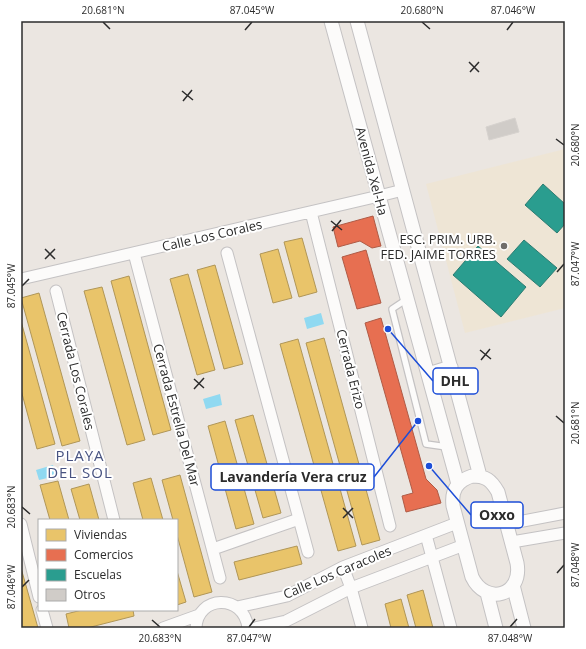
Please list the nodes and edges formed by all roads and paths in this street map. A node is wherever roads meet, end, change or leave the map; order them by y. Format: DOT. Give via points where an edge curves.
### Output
graph roads {
  1 [pos="331,21"];
  2 [pos="357,21"];
  3 [pos="403,190"];
  4 [pos="379,196"];
  5 [pos="311,212"];
  6 [pos="134,253"];
  7 [pos="227,253"];
  8 [pos="21,279"];
  9 [pos="56,291"];
  10 [pos="407,299"];
  11 [pos="451,367"];
  12 [pos="428,374"];
  13 [pos="448,447"];
  14 [pos="480,476"];
  15 [pos="458,484"];
  16 [pos="565,513"];
  17 [pos="114,519"];
  18 [pos="299,519"];
  19 [pos="458,523"];
  20 [pos="21,524"];
  21 [pos="507,524"];
  22 [pos="390,526"];
  23 [pos="565,534"];
  24 [pos="426,535"];
  25 [pos="512,542"];
  26 [pos="464,545"];
  27 [pos="213,549"];
  28 [pos="308,552"];
  29 [pos="432,557"];
  30 [pos="343,568"];
  31 [pos="220,578"];
  32 [pos="514,585"];
  33 [pos="351,588"];
  34 [pos="38,593"];
  35 [pos="487,593"];
  36 [pos="237,607"];
  37 [pos="42,611"];
  38 [pos="199,615"];
  39 [pos="47,628"];
  40 [pos="163,628"];
  41 [pos="196,628"];
  42 [pos="248,628"];
  43 [pos="255,628"];
  44 [pos="362,628"];
  45 [pos="450,628"];
  46 [pos="496,628"];
  47 [pos="524,628"];
  1 -- 4 [label="street, Avenida Xel-Ha"];
  2 -- 3 [label="street, Avenida Xel-Ha"];
  3 -- 4 [label="street, Calle Los Corales"];
  3 -- 11 [label="street, Avenida Xel-Ha"];
  4 -- 5 [label="street, Calle Los Corales"];
  4 -- 10 [label="street, Avenida Xel-Ha"];
  5 -- 6 [label="street, Calle Los Corales"];
  5 -- 22 [label="street, Cerrada Erizo"];
  6 -- 8 [label="street, Calle Los Corales"];
  6 -- 27 [label="street, Cerrada Estrella Del Mar"];
  7 -- 18 [label="street"];
  9 -- 17 [label="street, Cerrada Los Corales"];
  10 -- 12 [label="street, Avenida Xel-Ha"];
  10 -- 13 [label="lane" via="392,309 426,444"];
  11 -- 12 [label="street"];
  11 -- 14 [label="street, Avenida Xel-Ha"];
  12 -- 13 [label="street, Avenida Xel-Ha"];
  13 -- 15 [label="street, Avenida Xel-Ha"];
  14 -- 15 [label="street" via="472,476"];
  14 -- 21 [label="street" via="488,479 496,488"];
  15 -- 19 [label="street" via="452,499"];
  16 -- 21 [label="street"];
  18 -- 27 [label="street"];
  18 -- 28 [label="street"];
  19 -- 24 [label="street, Calle Los Caracoles"];
  19 -- 26 [label="street"];
  20 -- 34 [label="street"];
  21 -- 25 [label="street"];
  23 -- 25 [label="street"];
  24 -- 29 [label="street"];
  24 -- 30 [label="street, Calle Los Caracoles"];
  25 -- 32 [label="street" via="519,571"];
  26 -- 29 [label="street, Calle Los Caracoles"];
  26 -- 35 [label="street" via="475,584"];
  27 -- 31 [label="street, Cerrada Estrella Del Mar"];
  29 -- 33 [label="street, Calle Los Caracoles"];
  29 -- 45 [label="street"];
  30 -- 33 [label="street"];
  30 -- 36 [label="street, Calle Los Caracoles" via="287,596"];
  32 -- 35 [label="street" via="501,593"];
  32 -- 47 [label="street"];
  33 -- 43 [label="street, Calle Los Caracoles" via="286,621"];
  33 -- 44 [label="street"];
  35 -- 46 [label="street"];
  36 -- 38 [label="street" via="221,602 212,604"];
  36 -- 42 [label="street" via="243,613"];
  37 -- 39 [label="street"];
  38 -- 40 [label="street"];
  38 -- 41 [label="street"];
}
